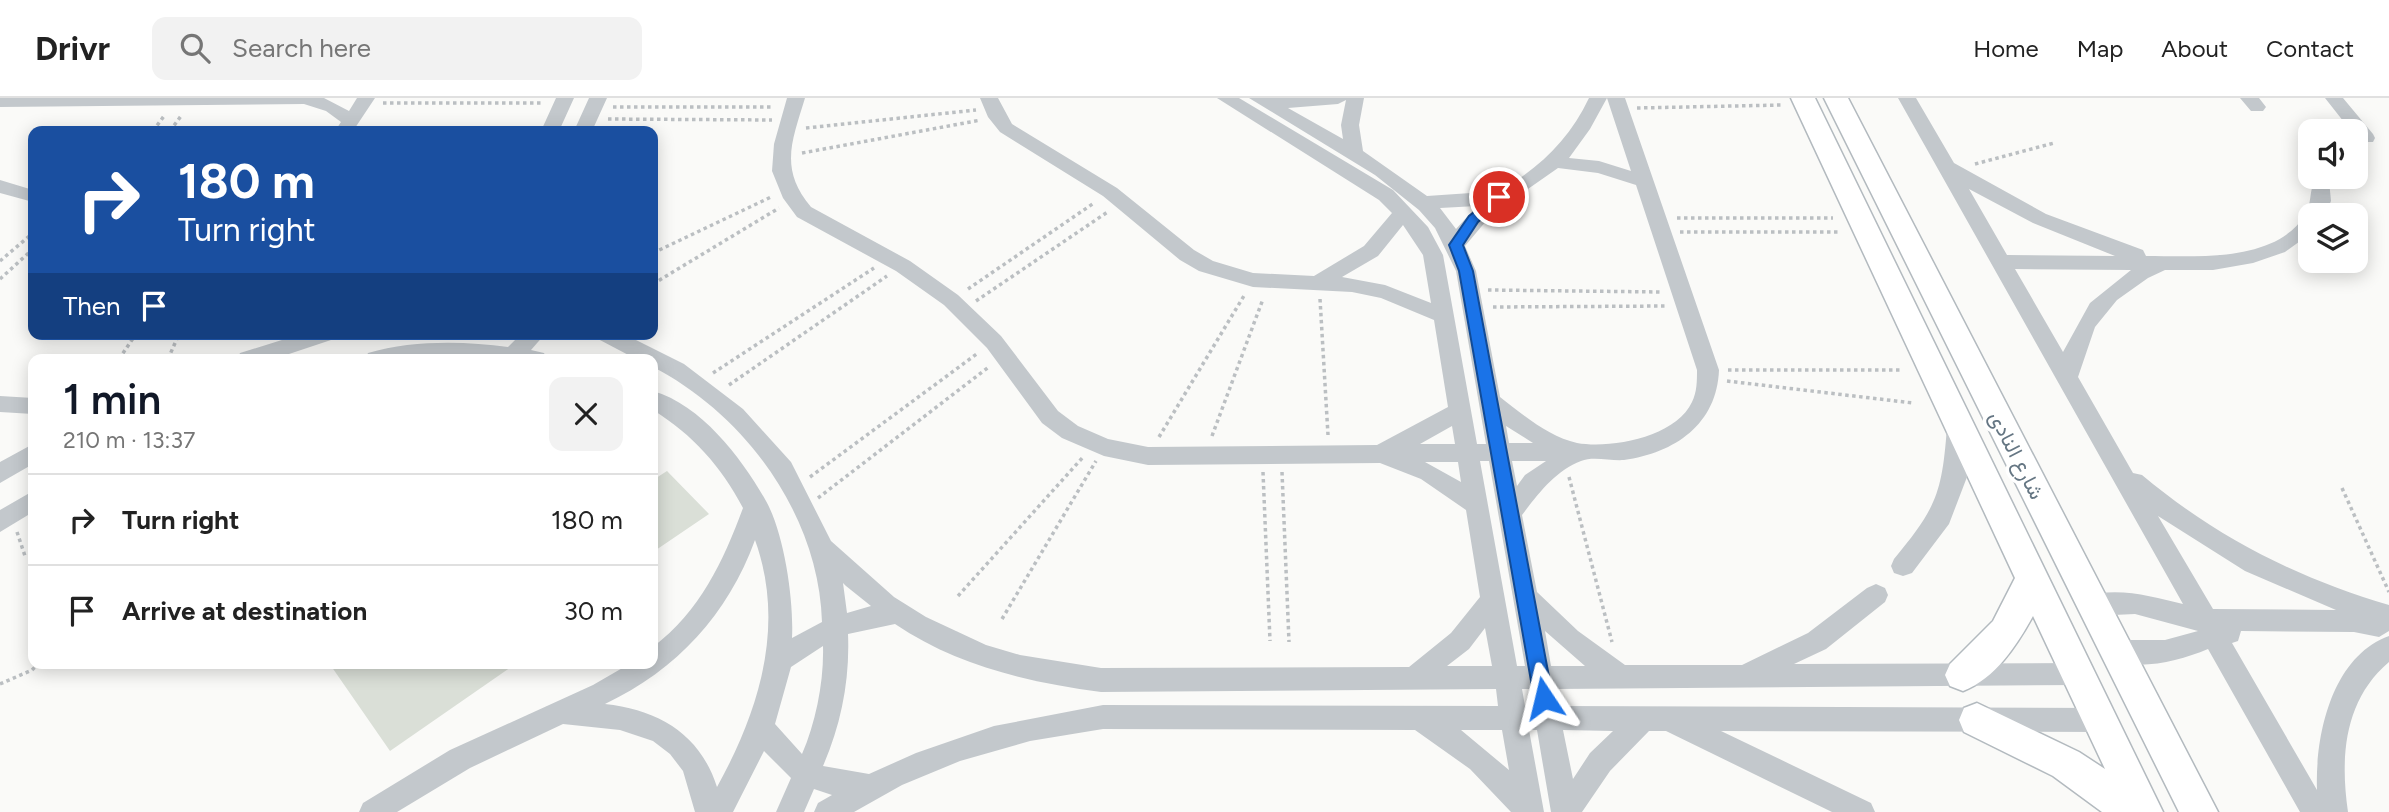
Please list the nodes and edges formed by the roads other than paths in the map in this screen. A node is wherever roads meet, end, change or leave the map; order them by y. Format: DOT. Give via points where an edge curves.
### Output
graph roads {
  1 [pos="306,98"];
  2 [pos="1226,98"];
  3 [pos="1338,98"];
  4 [pos="1355,98"];
  5 [pos="1598,98"];
  6 [pos="1836,98"];
  7 [pos="1907,98"];
  8 [pos="2334,98"];
  9 [pos="0,101"];
  10 [pos="364,101"];
  11 [pos="564,101"];
  12 [pos="1262,101"];
  13 [pos="1793,102"];
  14 [pos="1618,103"];
  15 [pos="993,108"];
  16 [pos="791,114"];
  17 [pos="2351,119"];
  18 [pos="348,126"];
  19 [pos="552,126"];
  20 [pos="1355,156"];
  21 [pos="1553,162"];
  22 [pos="1949,168"];
  23 [pos="1644,181"];
  24 [pos="0,186"];
  25 [pos="28,194"];
  26 [pos="1499,197"];
  27 [pos="1414,207"];
  28 [pos="2298,233"];
  29 [pos="1456,245"];
  30 [pos="1915,254"];
  31 [pos="1880,256"];
  32 [pos="2001,262"];
  33 [pos="2163,262"];
  34 [pos="1319,282"];
  35 [pos="1934,291"];
  36 [pos="1898,293"];
  37 [pos="1446,317"];
  38 [pos="306,340"];
  39 [pos="411,340"];
  40 [pos="529,340"];
  41 [pos="619,340"];
  42 [pos="421,352"];
  43 [pos="263,354"];
  44 [pos="408,354"];
  45 [pos="514,354"];
  46 [pos="648,354"];
  47 [pos="658,359"];
  48 [pos="2067,377"];
  49 [pos="1489,400"];
  50 [pos="658,403"];
  51 [pos="0,404"];
  52 [pos="28,406"];
  53 [pos="1462,410"];
  54 [pos="1958,427"];
  55 [pos="1499,452"];
  56 [pos="1469,453"];
  57 [pos="1373,454"];
  58 [pos="1571,455"];
  59 [pos="28,456"];
  60 [pos="2119,469"];
  61 [pos="0,474"];
  62 [pos="28,503"];
  63 [pos="756,505"];
  64 [pos="1478,506"];
  65 [pos="1510,513"];
  66 [pos="0,522"];
  67 [pos="824,549"];
  68 [pos="1903,566"];
  69 [pos="2032,577"];
  70 [pos="1876,595"];
  71 [pos="1525,596"];
  72 [pos="1494,598"];
  73 [pos="2092,605"];
  74 [pos="895,613"];
  75 [pos="839,624"];
  76 [pos="2209,627"];
  77 [pos="2385,629"];
  78 [pos="2115,652"];
  79 [pos="658,658"];
  80 [pos="778,662"];
  81 [pos="644,669"];
  82 [pos="2079,674"];
  83 [pos="1963,675"];
  84 [pos="1741,676"];
  85 [pos="1508,677"];
  86 [pos="1540,677"];
  87 [pos="1621,677"];
  88 [pos="1414,678"];
  89 [pos="562,714"];
  90 [pos="1419,718"];
  91 [pos="1515,719"];
  92 [pos="1547,719"];
  93 [pos="1656,719"];
  94 [pos="1977,720"];
  95 [pos="2101,720"];
  96 [pos="761,727"];
  97 [pos="808,774"];
  98 [pos="868,787"];
  99 [pos="373,812"];
  100 [pos="709,812"];
  101 [pos="718,812"];
  102 [pos="790,812"];
  103 [pos="828,812"];
  104 [pos="1530,812"];
  105 [pos="1565,812"];
  106 [pos="1861,812"];
  107 [pos="2133,812"];
  108 [pos="2144,812"];
  109 [pos="2199,812"];
  110 [pos="2315,812"];
  111 [pos="2333,812"];
  1 -- 9 [label="street"];
  1 -- 18 [label="street" via="332,107"];
  2 -- 27 [label="street"];
  3 -- 12 [label="street"];
  4 -- 20 [label="street" via="1350,125"];
  5 -- 21 [label="street" via="1579,133"];
  6 -- 30 [label="street, شارع النادى"];
  7 -- 22 [label="street"];
  8 -- 17 [label="street"];
  10 -- 18 [label="street"];
  11 -- 19 [label="street"];
  12 -- 20 [label="street"];
  13 -- 31 [label="street, شارع النادى"];
  14 -- 23 [label="street"];
  15 -- 34 [label="street" via="1019,138 1116,196 1187,255 1217,270 1261,280"];
  16 -- 57 [label="street" via="779,157 789,195 804,212 896,262 957,305 999,348 1050,417 1099,446 1148,456"];
  20 -- 27 [label="street" via="1403,186"];
  21 -- 23 [label="street" via="1600,167"];
  21 -- 26 [label="street"];
  22 -- 32 [label="street"];
  22 -- 33 [label="street" via="2048,223"];
  23 -- 58 [label="street" via="1709,374 1706,397 1699,413 1668,439 1623,451"];
  24 -- 25 [label="street"];
  26 -- 27 [label="street"];
  26 -- 29 [label="street" via="1474,219"];
  27 -- 29 [label="street"];
  27 -- 34 [label="street" via="1371,251"];
  27 -- 37 [label="street" via="1433,255"];
  28 -- 33 [label="street" via="2266,253 2213,263"];
  29 -- 49 [label="street"];
  30 -- 31 [label="street" via="1900,261"];
  30 -- 35 [label="street, شارع النادى"];
  31 -- 36 [label="street, شارع النادى"];
  32 -- 33 [label="street"];
  32 -- 48 [label="street"];
  33 -- 48 [label="street" via="2125,282 2096,307 2076,339"];
  34 -- 37 [label="street" via="1385,292"];
  35 -- 36 [label="street" via="1911,284"];
  35 -- 73 [label="street, شارع النادى"];
  36 -- 54 [label="street, شارع النادى"];
  37 -- 53 [label="street"];
  38 -- 43 [label="street"];
  39 -- 42 [label="street"];
  40 -- 45 [label="street"];
  41 -- 46 [label="street"];
  42 -- 44 [label="street"];
  42 -- 45 [label="street"];
  47 -- 67 [label="street" via="705,390 744,425 800,498"];
  48 -- 60 [label="street"];
  49 -- 55 [label="street"];
  49 -- 58 [label="street" via="1527,431"];
  50 -- 63 [label="street" via="697,430 730,464"];
  51 -- 52 [label="street"];
  53 -- 56 [label="street"];
  53 -- 57 [label="street"];
  54 -- 68 [label="street" via="1955,477 1937,524"];
  54 -- 69 [label="street, شارع النادى"];
  55 -- 56 [label="street"];
  55 -- 58 [label="street"];
  55 -- 65 [label="street"];
  56 -- 57 [label="street"];
  56 -- 64 [label="street"];
  57 -- 64 [label="street" via="1429,473"];
  58 -- 65 [label="street" via="1533,482"];
  59 -- 61 [label="street"];
  60 -- 76 [label="street"];
  60 -- 77 [label="street" via="2176,517 2245,560"];
  62 -- 66 [label="street"];
  63 -- 79 [label="street" via="739,559 724,586 697,622"];
  63 -- 80 [label="street" via="772,550 780,601"];
  64 -- 72 [label="street"];
  65 -- 71 [label="street"];
  67 -- 74 [label="street"];
  67 -- 75 [label="street"];
  69 -- 82 [label="street, شارع النادى"];
  69 -- 83 [label="street" via="2008,630"];
  70 -- 84 [label="street" via="1816,641"];
  71 -- 86 [label="street"];
  71 -- 87 [label="street" via="1569,639"];
  72 -- 85 [label="street"];
  72 -- 88 [label="street" via="1460,641"];
  73 -- 76 [label="street" via="2135,603"];
  73 -- 78 [label="street, شارع النادى"];
  74 -- 75 [label="street"];
  74 -- 88 [label="street" via="990,659 1063,676 1101,680"];
  75 -- 80 [label="street" via="808,639"];
  75 -- 97 [label="street" via="833,696"];
  76 -- 77 [label="street"];
  76 -- 78 [label="street" via="2198,642 2161,652"];
  76 -- 110 [label="street"];
  77 -- 111 [label="street" via="2344,699 2334,727 2329,758"];
  78 -- 109 [label="street, شارع النادى"];
  80 -- 96 [label="street"];
  81 -- 89 [label="street"];
  82 -- 83 [label="street"];
  82 -- 95 [label="street, شارع النادى"];
  83 -- 84 [label="street"];
  84 -- 87 [label="street"];
  85 -- 86 [label="street"];
  85 -- 88 [label="street"];
  85 -- 91 [label="street"];
  86 -- 87 [label="street"];
  86 -- 92 [label="street"];
  89 -- 99 [label="street" via="460,759"];
  89 -- 100 [label="street" via="608,714 661,730 682,747 697,768"];
  90 -- 91 [label="street"];
  90 -- 98 [label="street" via="1103,718 1063,722 958,748"];
  90 -- 104 [label="street" via="1479,759"];
  91 -- 92 [label="street"];
  91 -- 104 [label="street"];
  92 -- 93 [label="street"];
  92 -- 105 [label="street"];
  93 -- 94 [label="street"];
  93 -- 105 [label="street" via="1600,762"];
  93 -- 106 [label="street"];
  94 -- 95 [label="street"];
  94 -- 107 [label="street" via="2066,764"];
  95 -- 108 [label="street, شارع النادى"];
  96 -- 97 [label="street" via="780,755"];
  96 -- 101 [label="street"];
  97 -- 98 [label="street"];
  97 -- 102 [label="street"];
  98 -- 103 [label="street"];
}
